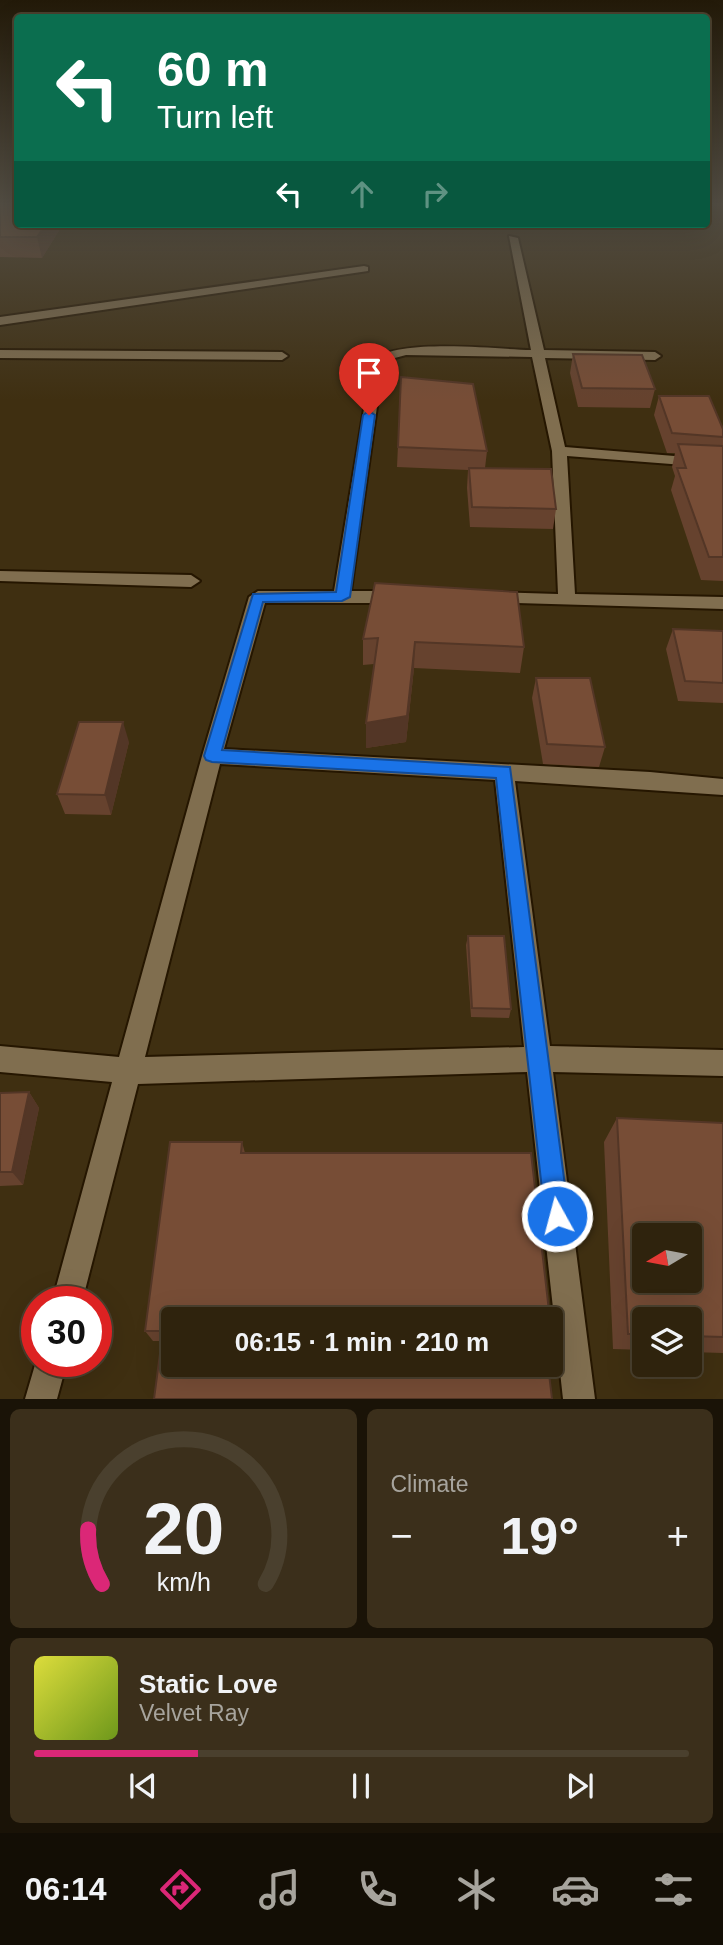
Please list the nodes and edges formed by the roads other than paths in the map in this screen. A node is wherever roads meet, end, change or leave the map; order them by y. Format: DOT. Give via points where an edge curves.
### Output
graph roads {
  1 [pos="362,269"];
  2 [pos="520,269"];
  3 [pos="0,321"];
  4 [pos="538,353"];
  5 [pos="0,354"];
  6 [pos="282,356"];
  7 [pos="655,356"];
  8 [pos="559,451"];
  9 [pos="723,464"];
  10 [pos="0,576"];
  11 [pos="191,581"];
  12 [pos="342,597"];
  13 [pos="422,597"];
  14 [pos="474,598"];
  15 [pos="567,599"];
  16 [pos="723,603"];
  17 [pos="212,756"];
  18 [pos="504,772"];
  19 [pos="723,787"];
  20 [pos="0,1059"];
  21 [pos="538,1059"];
  22 [pos="723,1063"];
  23 [pos="129,1070"];
  24 [pos="71,1286"];
  25 [pos="47,1377"];
  26 [pos="41,1399"];
  27 [pos="579,1399"];
  1 -- 3 [label="street"];
  2 -- 4 [label="street"];
  4 -- 7 [label="street"];
  4 -- 8 [label="street"];
  4 -- 12 [label="street" via="406,351 377,363"];
  5 -- 6 [label="street"];
  8 -- 9 [label="street"];
  8 -- 15 [label="street"];
  10 -- 11 [label="street"];
  12 -- 13 [label="street"];
  12 -- 17 [label="street" via="258,597"];
  14 -- 15 [label="street"];
  15 -- 16 [label="street"];
  17 -- 18 [label="street"];
  17 -- 23 [label="street"];
  18 -- 19 [label="street"];
  18 -- 21 [label="street"];
  20 -- 23 [label="street"];
  21 -- 22 [label="street"];
  21 -- 23 [label="street"];
  21 -- 27 [label="street"];
  23 -- 24 [label="street"];
  25 -- 26 [label="street"];
}
